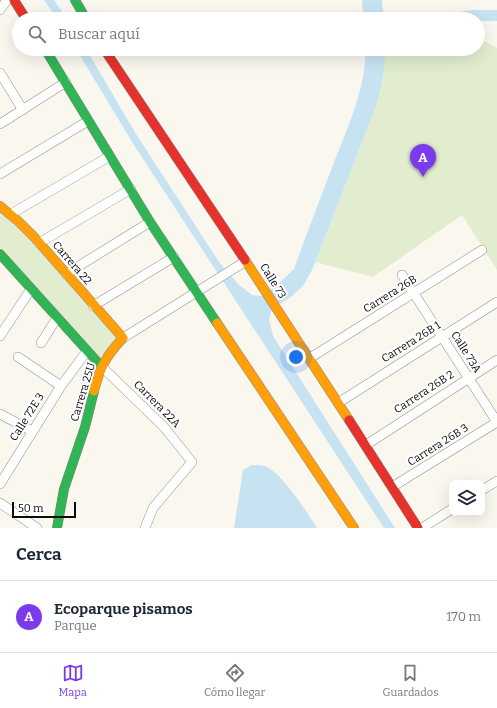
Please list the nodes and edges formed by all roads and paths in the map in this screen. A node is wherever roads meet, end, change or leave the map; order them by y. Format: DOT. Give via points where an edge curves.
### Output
graph roads {
  1 [pos="75,0"];
  2 [pos="13,1"];
  3 [pos="0,10"];
  4 [pos="21,12"];
  5 [pos="82,12"];
  6 [pos="49,56"];
  7 [pos="109,56"];
  8 [pos="0,73"];
  9 [pos="66,82"];
  10 [pos="23,110"];
  11 [pos="88,120"];
  12 [pos="0,124"];
  13 [pos="110,156"];
  14 [pos="0,174"];
  15 [pos="130,189"];
  16 [pos="0,206"];
  17 [pos="11,214"];
  18 [pos="150,222"];
  19 [pos="39,243"];
  20 [pos="482,250"];
  21 [pos="1,257"];
  22 [pos="174,257"];
  23 [pos="246,261"];
  24 [pos="66,274"];
  25 [pos="402,275"];
  26 [pos="31,289"];
  27 [pos="200,290"];
  28 [pos="414,293"];
  29 [pos="497,302"];
  30 [pos="93,306"];
  31 [pos="57,318"];
  32 [pos="0,336"];
  33 [pos="442,336"];
  34 [pos="123,338"];
  35 [pos="41,343"];
  36 [pos="87,352"];
  37 [pos="18,357"];
  38 [pos="310,358"];
  39 [pos="497,360"];
  40 [pos="77,365"];
  41 [pos="102,367"];
  42 [pos="468,378"];
  43 [pos="61,386"];
  44 [pos="338,403"];
  45 [pos="0,414"];
  46 [pos="497,422"];
  47 [pos="32,431"];
  48 [pos="366,446"];
  49 [pos="497,481"];
  50 [pos="0,484"];
  51 [pos="392,487"];
  52 [pos="485,488"];
  53 [pos="0,502"];
  54 [pos="449,511"];
  55 [pos="37,528"];
  56 [pos="57,528"];
  57 [pos="145,528"];
  58 [pos="354,528"];
  59 [pos="418,528"];
  60 [pos="422,528"];
  1 -- 5 [label="main road"];
  2 -- 3 [label="street"];
  2 -- 4 [label="main road"];
  6 -- 9 [label="main road"];
  7 -- 23 [label="main road, Calle 73"];
  8 -- 10 [label="street"];
  9 -- 10 [label="street"];
  9 -- 11 [label="main road"];
  10 -- 12 [label="street"];
  11 -- 13 [label="main road"];
  11 -- 14 [label="street"];
  13 -- 15 [label="main road"];
  13 -- 17 [label="street"];
  15 -- 18 [label="main road"];
  15 -- 19 [label="street"];
  16 -- 17 [label="main road, Carrera 22"];
  17 -- 19 [label="main road, Carrera 22"];
  18 -- 22 [label="main road"];
  18 -- 24 [label="street"];
  19 -- 24 [label="main road, Carrera 22"];
  20 -- 28 [label="street, Carrera 26B"];
  21 -- 26 [label="main road"];
  22 -- 27 [label="main road"];
  22 -- 30 [label="street"];
  23 -- 27 [label="street, Carrera 25U"];
  23 -- 38 [label="main road, Calle 73"];
  24 -- 30 [label="main road, Carrera 22"];
  25 -- 28 [label="street, Calle 73A"];
  26 -- 31 [label="main road"];
  26 -- 32 [label="street"];
  27 -- 34 [label="street, Carrera 25U"];
  27 -- 58 [label="main road"];
  28 -- 33 [label="street, Calle 73A"];
  28 -- 38 [label="street, Carrera 26B"];
  29 -- 33 [label="street, Carrera 26B 1"];
  30 -- 34 [label="main road, Carrera 22"];
  31 -- 35 [label="street"];
  31 -- 36 [label="main road"];
  33 -- 42 [label="street, Calle 73A"];
  33 -- 44 [label="street, Carrera 26B 1"];
  34 -- 41 [label="main road, Carrera 25U" via="108,355"];
  36 -- 40 [label="street, Carrera 25U"];
  36 -- 41 [label="main road"];
  37 -- 43 [label="street"];
  38 -- 44 [label="main road, Calle 73"];
  39 -- 42 [label="street, Carrera 26B 2"];
  40 -- 43 [label="street, Calle 72E 3"];
  41 -- 56 [label="main road, Carrera 25U" via="62,492"];
  41 -- 57 [label="street, Carrera 22A" via="164,427 192,462 153,508"];
  42 -- 46 [label="street, Calle 73A"];
  42 -- 48 [label="street, Carrera 26B 2"];
  43 -- 47 [label="street, Calle 72E 3"];
  44 -- 48 [label="main road, Calle 73"];
  45 -- 47 [label="street"];
  46 -- 51 [label="street, Carrera 26B 3"];
  47 -- 50 [label="street, Calle 72E 3"];
  48 -- 51 [label="main road, Calle 73"];
  49 -- 52 [label="street"];
  51 -- 59 [label="main road, Calle 73"];
  53 -- 55 [label="street"];
  54 -- 60 [label="street"];
}
